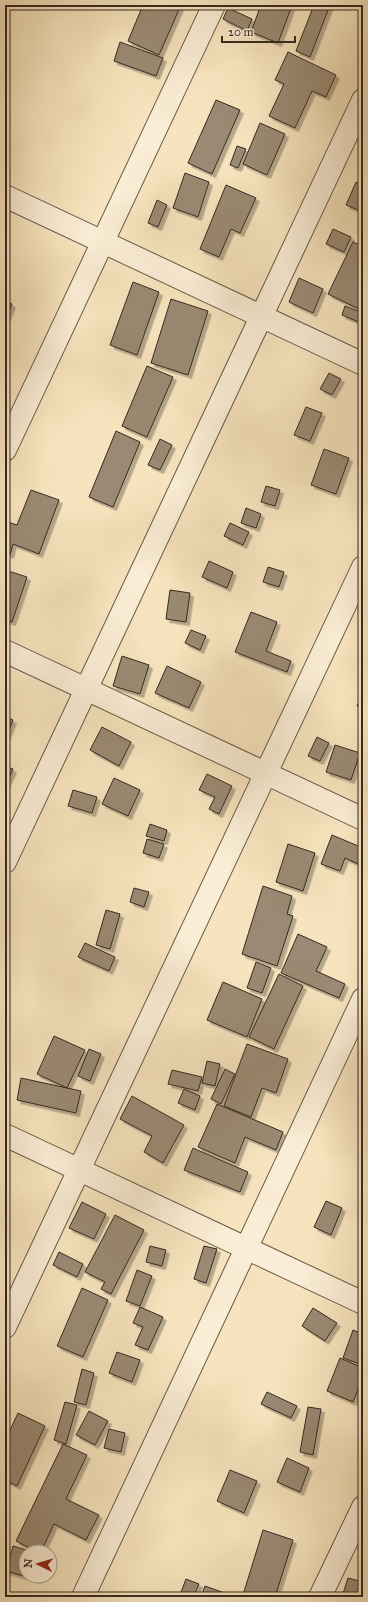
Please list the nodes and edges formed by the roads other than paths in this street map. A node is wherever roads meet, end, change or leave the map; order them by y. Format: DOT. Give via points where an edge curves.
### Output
graph roads {
  1 [pos="214,5"];
  2 [pos="363,100"];
  3 [pos="5,196"];
  4 [pos="103,242"];
  5 [pos="261,316"];
  6 [pos="363,364"];
  7 [pos="5,450"];
  8 [pos="363,567"];
  9 [pos="5,651"];
  10 [pos="86,689"];
  11 [pos="266,773"];
  12 [pos="363,819"];
  13 [pos="5,862"];
  14 [pos="363,999"];
  15 [pos="5,1134"];
  16 [pos="79,1169"];
  17 [pos="246,1248"];
  18 [pos="363,1303"];
  19 [pos="5,1327"];
  20 [pos="363,1507"];
  21 [pos="83,1597"];
  22 [pos="320,1597"];
  1 -- 4 [label="street"];
  2 -- 5 [label="street"];
  3 -- 4 [label="street"];
  4 -- 5 [label="street"];
  4 -- 7 [label="street"];
  5 -- 6 [label="street"];
  5 -- 10 [label="street"];
  8 -- 11 [label="street"];
  9 -- 10 [label="street"];
  10 -- 11 [label="street"];
  10 -- 13 [label="street"];
  11 -- 12 [label="street"];
  11 -- 16 [label="street"];
  14 -- 17 [label="street"];
  15 -- 16 [label="street"];
  16 -- 17 [label="street"];
  16 -- 19 [label="street"];
  17 -- 18 [label="street"];
  17 -- 21 [label="street"];
  20 -- 22 [label="street"];
}
